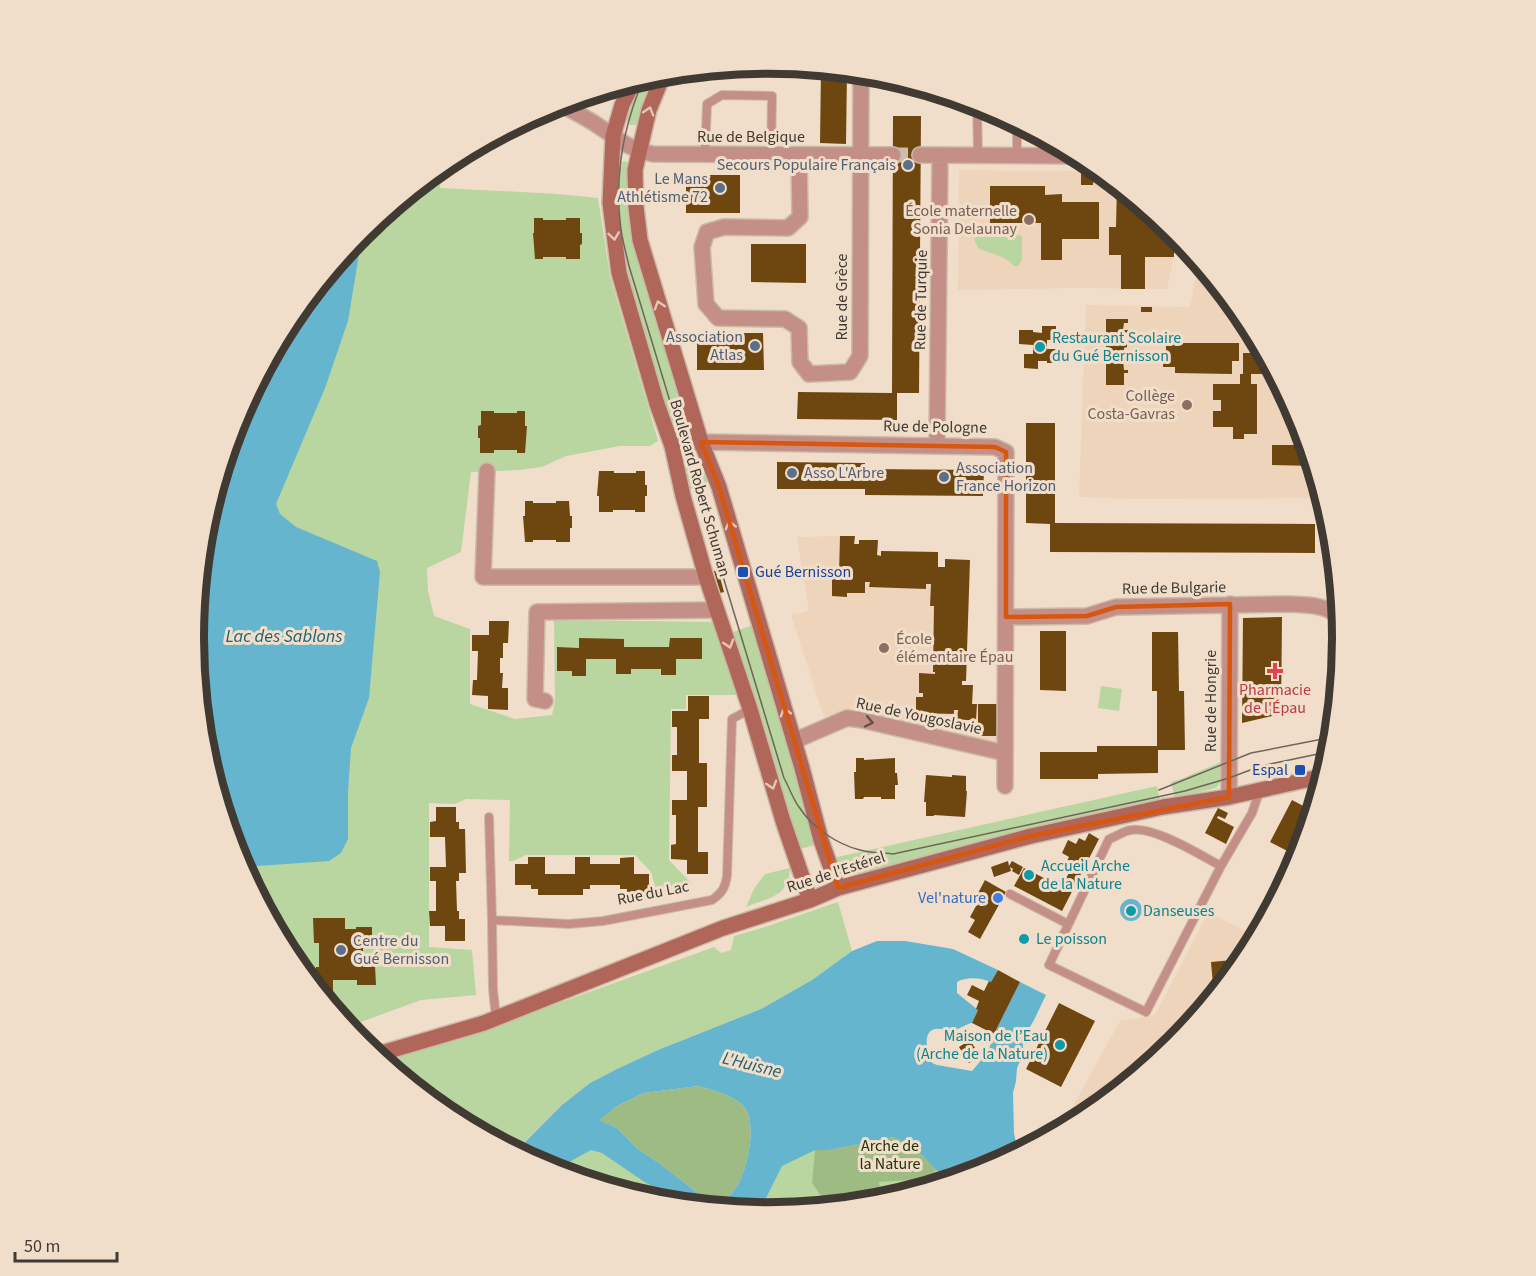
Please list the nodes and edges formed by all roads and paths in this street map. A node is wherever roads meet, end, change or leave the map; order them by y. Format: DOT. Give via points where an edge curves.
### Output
graph roads {
  1 [pos="861,81"];
  2 [pos="660,84"];
  3 [pos="629,91"];
  4 [pos="570,109"];
  5 [pos="977,113"];
  6 [pos="1017,132"];
  7 [pos="613,136"];
  8 [pos="1050,149"];
  9 [pos="639,151"];
  10 [pos="705,155"];
  11 [pos="771,155"];
  12 [pos="799,155"];
  13 [pos="893,155"];
  14 [pos="920,155"];
  15 [pos="940,155"];
  16 [pos="978,155"];
  17 [pos="1017,155"];
  18 [pos="861,156"];
  19 [pos="701,442"];
  20 [pos="937,445"];
  21 [pos="672,446"];
  22 [pos="487,471"];
  23 [pos="706,577"];
  24 [pos="1230,604"];
  25 [pos="717,610"];
  26 [pos="1331,613"];
  27 [pos="1006,617"];
  28 [pos="544,701"];
  29 [pos="750,709"];
  30 [pos="794,741"];
  31 [pos="1005,753"];
  32 [pos="1314,778"];
  33 [pos="1005,786"];
  34 [pos="1260,790"];
  35 [pos="1229,797"];
  36 [pos="489,817"];
  37 [pos="1221,866"];
  38 [pos="838,888"];
  39 [pos="1010,894"];
  40 [pos="810,900"];
  41 [pos="492,920"];
  42 [pos="1068,924"];
  43 [pos="496,1018"];
  44 [pos="385,1052"];
  1 -- 18 [label="street"];
  9 -- 2 [label="street, Boulevard Robert Schuman, one-way"];
  3 -- 7 [label="street, Boulevard Robert Schuman"];
  4 -- 7 [label="street, Rue de Belgique"];
  5 -- 16 [label="lane"];
  6 -- 17 [label="lane"];
  7 -- 9 [label="street, Rue de Belgique"];
  7 -- 21 [label="street, Boulevard Robert Schuman, one-way" via="610,203 619,273"];
  8 -- 17 [label="street"];
  9 -- 10 [label="street, Rue de Belgique"];
  19 -- 9 [label="street, Boulevard Robert Schuman, one-way" via="640,240 635,170"];
  10 -- 11 [label="street, Rue de Belgique"];
  10 -- 11 [label="lane" via="707,104 722,95 772,96"];
  11 -- 12 [label="street, Rue de Belgique"];
  12 -- 18 [label="street, Rue de Belgique"];
  12 -- 18 [label="street, Rue de Grèce" via="800,217 788,228 724,227 707,232 702,247 706,304 718,318 785,319 799,328 800,362 809,374 850,372 860,356"];
  13 -- 18 [label="street, Rue de Belgique"];
  14 -- 15 [label="street"];
  15 -- 16 [label="street"];
  15 -- 20 [label="street, Rue de Turquie"];
  16 -- 17 [label="street"];
  19 -- 20 [label="street, Rue de Pologne"];
  19 -- 21 [label="street, Rue de Pologne"];
  30 -- 19 [label="street, Boulevard Robert Schuman, one-way" via="719,487"];
  20 -- 27 [label="street, Rue de Pologne" via="995,447 1006,452"];
  21 -- 23 [label="street, Boulevard Robert Schuman"];
  22 -- 23 [label="street" via="483,577"];
  23 -- 25 [label="street, Boulevard Robert Schuman"];
  24 -- 26 [label="street, Rue de Bulgarie" via="1314,605"];
  24 -- 27 [label="street, Rue de Bulgarie" via="1116,606 1087,616"];
  24 -- 35 [label="street, Rue de Hongrie"];
  25 -- 28 [label="street" via="537,612 535,699"];
  25 -- 29 [label="street, Boulevard Robert Schuman, one-way"];
  27 -- 31 [label="street, Rue de Pologne"];
  29 -- 40 [label="street, Boulevard Robert Schuman, one-way"];
  29 -- 41 [label="lane, Rue du Lac" via="732,719 727,876 720,894 712,900 603,921 569,924"];
  30 -- 31 [label="street, Rue de Yougoslavie, one-way" via="846,718"];
  30 -- 38 [label="street, Boulevard Robert Schuman"];
  31 -- 33 [label="street, Rue de Pologne"];
  32 -- 34 [label="street, Rue de l'Estérel"];
  34 -- 35 [label="street, Rue de l'Estérel"];
  34 -- 37 [label="lane" via="1252,813"];
  35 -- 38 [label="street, Rue de l'Estérel" via="1031,836"];
  36 -- 41 [label="lane"];
  37 -- 42 [label="lane" via="1166,838 1131,830 1109,839"];
  37 -- 42 [label="lane" via="1146,1012 1049,965"];
  38 -- 40 [label="street, Rue de l'Estérel"];
  39 -- 42 [label="lane"];
  40 -- 43 [label="street, Rue de l'Estérel" via="716,930"];
  41 -- 43 [label="lane"];
  43 -- 44 [label="street, Rue de l'Estérel"];
}
